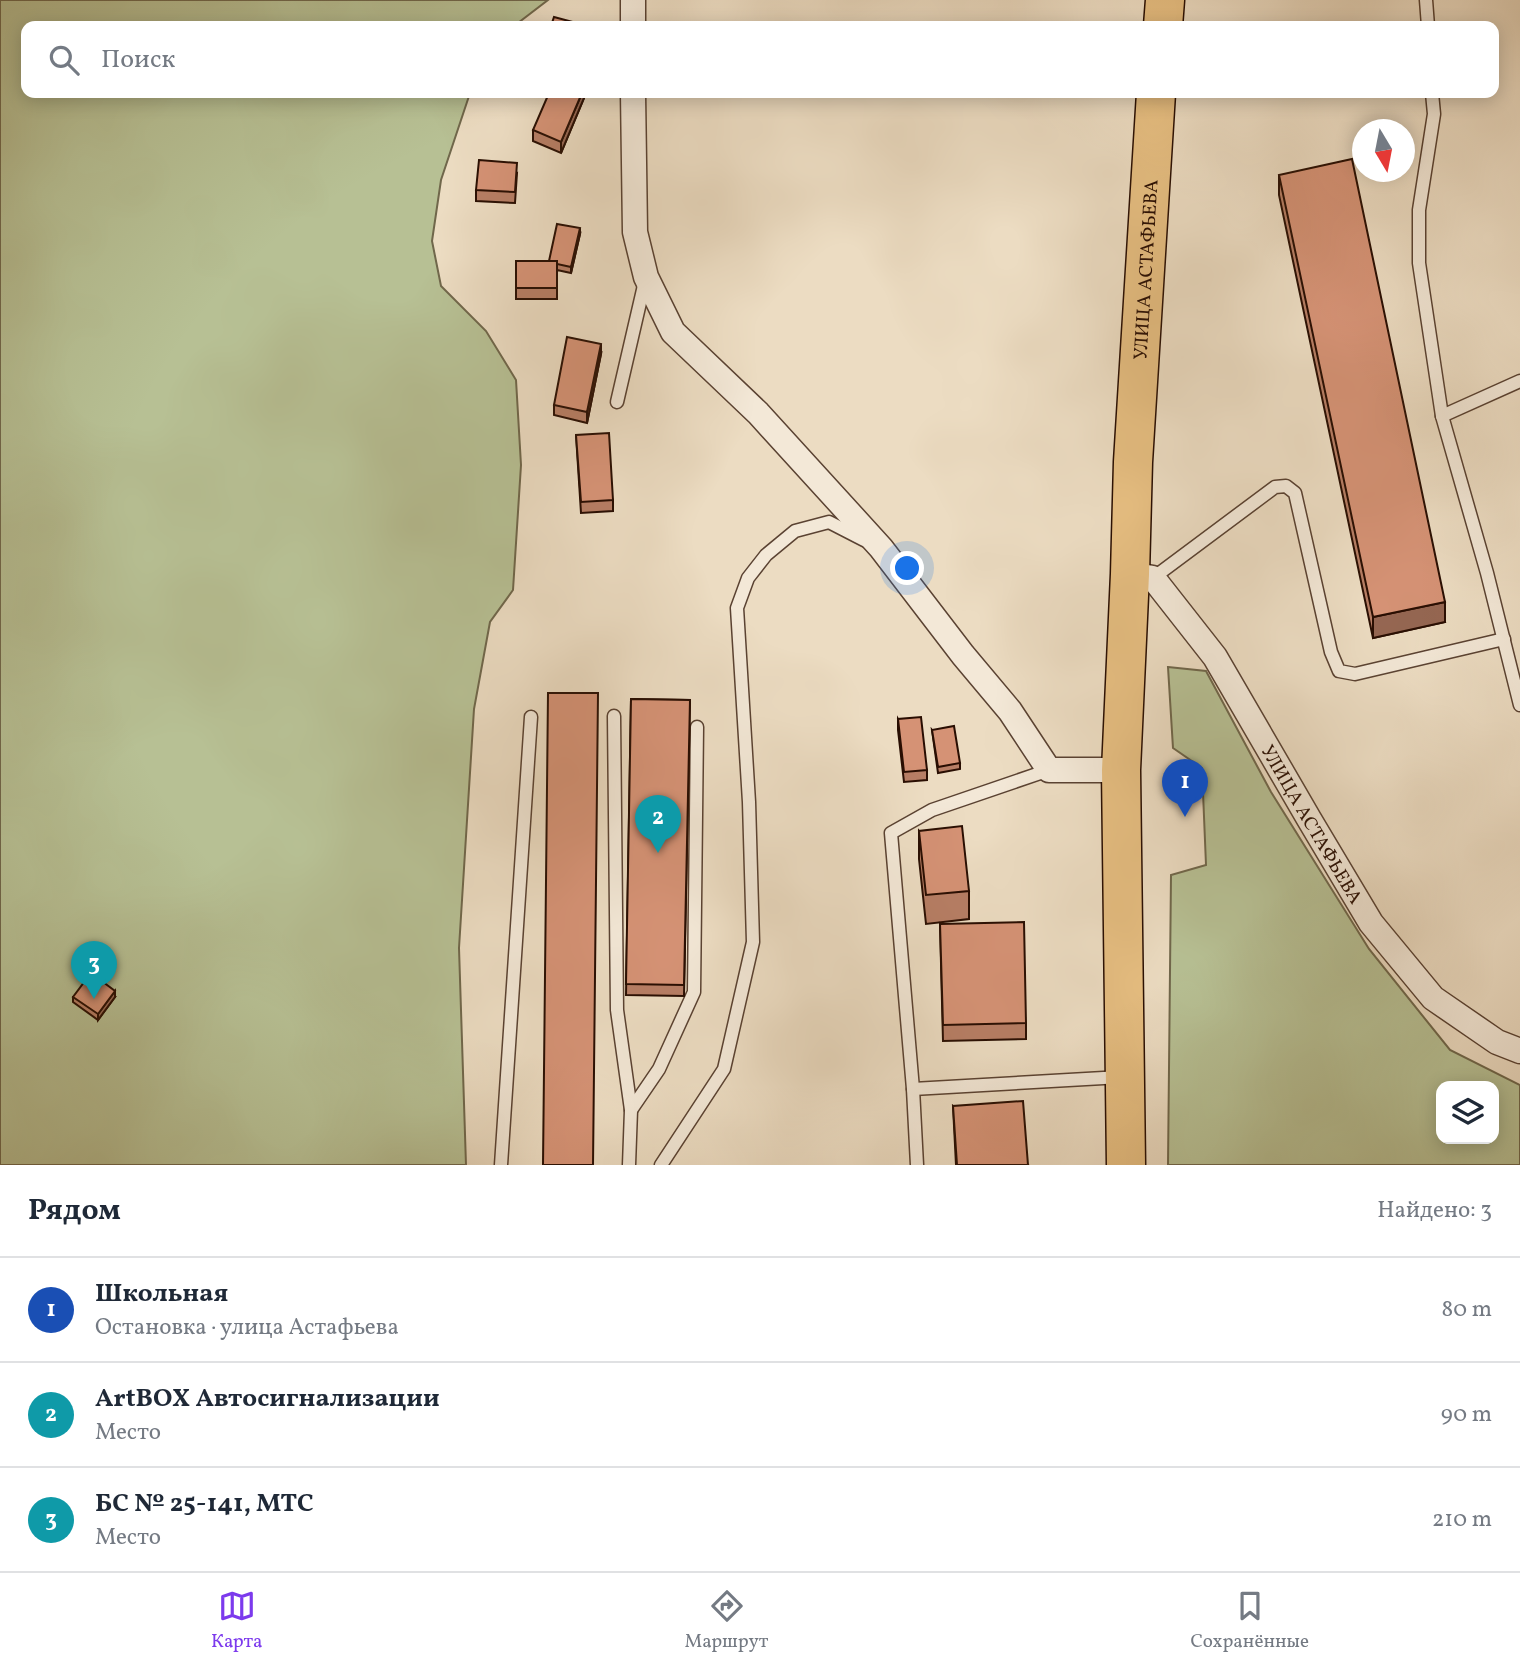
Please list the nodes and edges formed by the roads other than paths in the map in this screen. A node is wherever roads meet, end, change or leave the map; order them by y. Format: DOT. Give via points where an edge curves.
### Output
graph roads {
  1 [pos="633,0"];
  2 [pos="1165,0"];
  3 [pos="1426,0"];
  4 [pos="633,21"];
  5 [pos="1163,21"];
  6 [pos="1428,21"];
  7 [pos="633,98"];
  8 [pos="1156,98"];
  9 [pos="1432,98"];
  10 [pos="646,277"];
  11 [pos="1520,381"];
  12 [pos="617,402"];
  13 [pos="1442,416"];
  14 [pos="881,548"];
  15 [pos="1141,576"];
  16 [pos="1504,639"];
  17 [pos="1520,705"];
  18 [pos="614,716"];
  19 [pos="531,717"];
  20 [pos="697,727"];
  21 [pos="1121,769"];
  22 [pos="1049,770"];
  23 [pos="1520,1051"];
  24 [pos="1125,1076"];
  25 [pos="913,1089"];
  26 [pos="631,1110"];
  27 [pos="501,1165"];
  28 [pos="629,1165"];
  29 [pos="661,1165"];
  30 [pos="917,1165"];
  31 [pos="1126,1165"];
  1 -- 4 [label="street"];
  2 -- 5 [label="main road"];
  3 -- 6 [label="lane"];
  7 -- 10 [label="street" via="635,232"];
  8 -- 15 [label="main road, УЛИЦА АСТАФЬЕВА" via="1133,462"];
  9 -- 13 [label="lane" via="1419,210 1419,263"];
  10 -- 12 [label="lane"];
  10 -- 14 [label="street" via="673,332 758,413"];
  11 -- 13 [label="lane"];
  13 -- 16 [label="lane"];
  14 -- 22 [label="street" via="1010,711"];
  14 -- 29 [label="lane" via="829,522 794,531 766,555 748,579 737,608 752,942 724,1069"];
  15 -- 16 [label="lane" via="1275,487 1286,486 1294,493 1339,671 1355,674"];
  15 -- 21 [label="main road, УЛИЦА АСТАФЬЕВА"];
  15 -- 23 [label="street, УЛИЦА АСТАФЬЕВА" via="1215,657 1371,923 1433,998 1497,1042"];
  16 -- 17 [label="lane"];
  18 -- 26 [label="lane" via="617,1010"];
  19 -- 27 [label="lane"];
  20 -- 26 [label="lane" via="694,992 659,1069"];
  21 -- 22 [label="street"];
  21 -- 24 [label="main road, УЛИЦА АСТАФЬЕВА"];
  22 -- 25 [label="lane" via="932,810 891,833"];
  24 -- 25 [label="lane"];
  24 -- 31 [label="main road, УЛИЦА АСТАФЬЕВА"];
  25 -- 30 [label="lane"];
  26 -- 28 [label="lane"];
}
